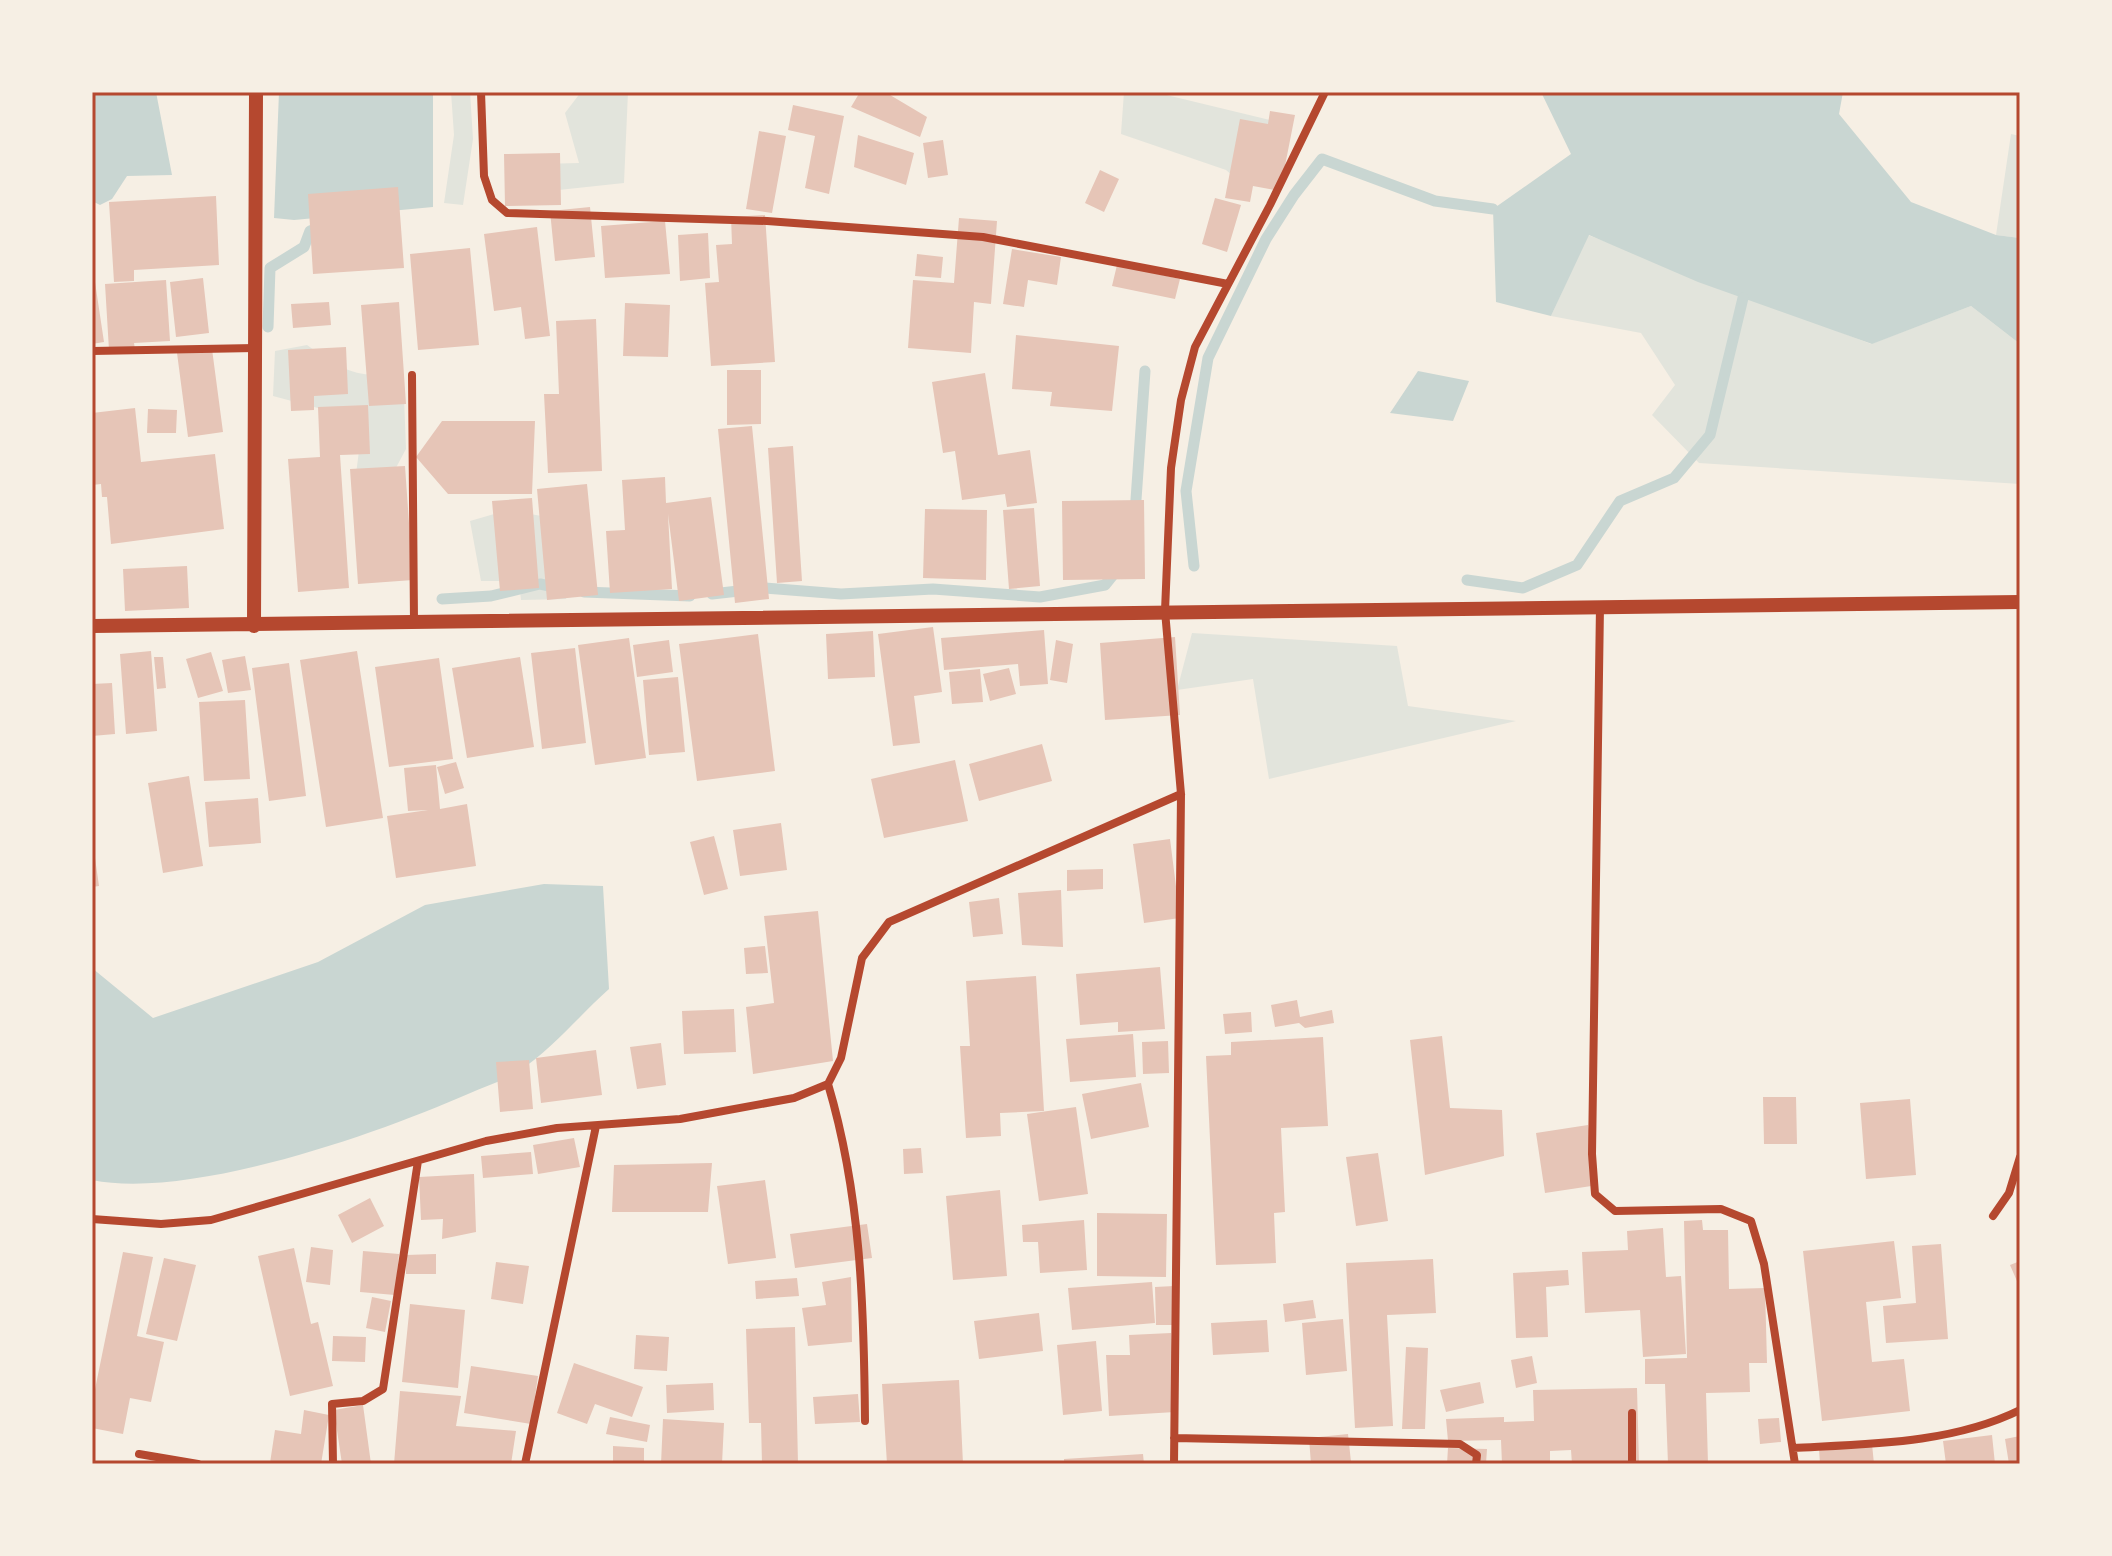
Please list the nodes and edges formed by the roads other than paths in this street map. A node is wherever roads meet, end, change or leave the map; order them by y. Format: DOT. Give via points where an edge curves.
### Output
graph roads {
  1 [pos="256,92"];
  2 [pos="481,92"];
  3 [pos="1325,92"];
  4 [pos="1228,284"];
  5 [pos="255,348"];
  6 [pos="92,351"];
  7 [pos="412,375"];
  8 [pos="2020,602"];
  9 [pos="1600,606"];
  10 [pos="1165,611"];
  11 [pos="414,623"];
  12 [pos="92,626"];
  13 [pos="254,626"];
  14 [pos="1181,794"];
  15 [pos="828,1084"];
  16 [pos="596,1126"];
  17 [pos="2020,1157"];
  18 [pos="418,1161"];
  19 [pos="1993,1216"];
  20 [pos="92,1219"];
  21 [pos="2020,1410"];
  22 [pos="1632,1413"];
  23 [pos="865,1421"];
  24 [pos="1174,1438"];
  25 [pos="1793,1448"];
  26 [pos="139,1454"];
  27 [pos="198,1464"];
  28 [pos="333,1464"];
  29 [pos="525,1464"];
  30 [pos="1174,1464"];
  31 [pos="1476,1464"];
  32 [pos="1632,1464"];
  33 [pos="1795,1464"];
  1 -- 5 [label="street"];
  2 -- 4 [label="street" via="484,176 492,200 507,213 767,221 983,237"];
  3 -- 4 [label="street"];
  4 -- 10 [label="street" via="1195,347 1181,400 1171,468"];
  5 -- 6 [label="street"];
  5 -- 13 [label="street"];
  7 -- 11 [label="street"];
  8 -- 9 [label="street"];
  9 -- 10 [label="street"];
  9 -- 25 [label="street" via="1595,1194 1615,1211 1721,1209 1751,1221 1764,1264"];
  10 -- 11 [label="street"];
  10 -- 14 [label="street"];
  11 -- 13 [label="street"];
  12 -- 13 [label="street"];
  14 -- 15 [label="street" via="889,922 862,958 841,1058"];
  14 -- 24 [label="street"];
  15 -- 16 [label="street" via="794,1098 680,1119"];
  15 -- 23 [label="street" via="855,1200"];
  16 -- 18 [label="street" via="486,1141"];
  16 -- 29 [label="street"];
  17 -- 19 [label="street" via="2009,1193"];
  18 -- 20 [label="street" via="211,1220 161,1224"];
  18 -- 28 [label="street" via="383,1389 363,1401 332,1404"];
  21 -- 25 [label="street" via="1989,1425 1928,1437"];
  22 -- 32 [label="street"];
  24 -- 30 [label="street"];
  24 -- 31 [label="street" via="1460,1444 1477,1455"];
  25 -- 33 [label="street"];
  26 -- 27 [label="street"];
}
